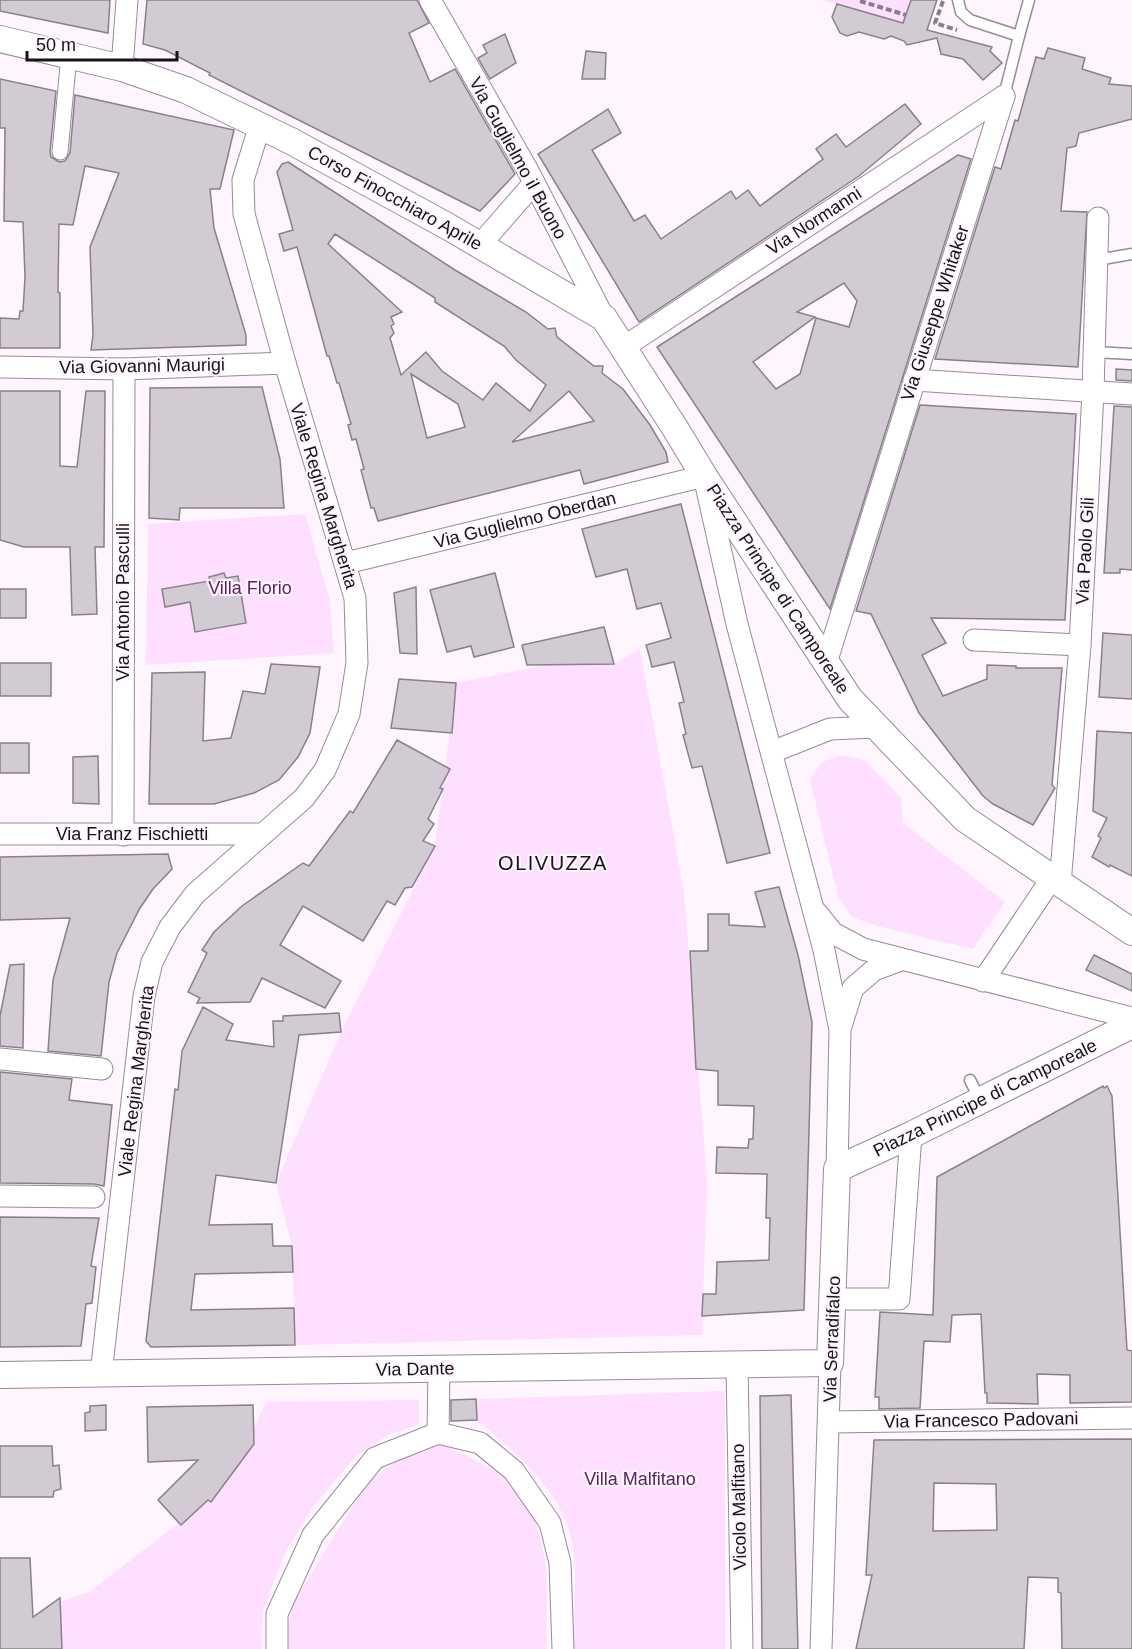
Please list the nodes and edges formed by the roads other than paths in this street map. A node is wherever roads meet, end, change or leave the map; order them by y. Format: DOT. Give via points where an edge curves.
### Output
graph roads {
  1 [pos="127,0"];
  2 [pos="430,0"];
  3 [pos="958,0"];
  4 [pos="1029,0"];
  5 [pos="1019,36"];
  6 [pos="0,39"];
  7 [pos="69,55"];
  8 [pos="122,68"];
  9 [pos="1004,96"];
  10 [pos="260,125"];
  11 [pos="60,152"];
  12 [pos="534,183"];
  13 [pos="1098,218"];
  14 [pos="480,245"];
  15 [pos="1132,254"];
  16 [pos="1097,260"];
  17 [pos="604,318"];
  18 [pos="624,347"];
  19 [pos="1094,351"];
  20 [pos="1132,354"];
  21 [pos="285,363"];
  22 [pos="0,367"];
  23 [pos="124,369"];
  24 [pos="914,380"];
  25 [pos="1093,392"];
  26 [pos="1132,394"];
  27 [pos="704,476"];
  28 [pos="346,563"];
  29 [pos="974,640"];
  30 [pos="1080,645"];
  31 [pos="826,663"];
  32 [pos="875,727"];
  33 [pos="772,752"];
  34 [pos="0,834"];
  35 [pos="263,834"];
  36 [pos="123,835"];
  37 [pos="1056,881"];
  38 [pos="812,907"];
  39 [pos="1132,932"];
  40 [pos="901,960"];
  41 [pos="983,981"];
  42 [pos="1132,1018"];
  43 [pos="1132,1026"];
  44 [pos="840,1030"];
  45 [pos="0,1059"];
  46 [pos="102,1069"];
  47 [pos="911,1135"];
  48 [pos="837,1169"];
  49 [pos="0,1196"];
  50 [pos="94,1197"];
  51 [pos="833,1299"];
  52 [pos="830,1363"];
  53 [pos="737,1364"];
  54 [pos="439,1369"];
  55 [pos="101,1374"];
  56 [pos="0,1375"];
  57 [pos="1132,1418"];
  58 [pos="830,1422"];
  59 [pos="438,1433"];
  60 [pos="277,1649"];
  61 [pos="563,1649"];
  62 [pos="742,1649"];
  63 [pos="821,1649"];
  1 -- 8 [label="street"];
  2 -- 12 [label="street, Via Guglielmo il Buono"];
  3 -- 5 [label="lane" via="961,12 970,20"];
  4 -- 5 [label="lane, Via Giuseppe Whitaker"];
  5 -- 9 [label="lane, Via Giuseppe Whitaker"];
  6 -- 7 [label="street, Corso Finocchiaro Aprile"];
  7 -- 8 [label="street, Corso Finocchiaro Aprile"];
  7 -- 11 [label="street"];
  8 -- 10 [label="street, Corso Finocchiaro Aprile" via="186,90"];
  9 -- 18 [label="street, Via Normanni"];
  9 -- 24 [label="street, Via Giuseppe Whitaker"];
  10 -- 14 [label="street, Corso Finocchiaro Aprile"];
  10 -- 21 [label="street, Viale Regina Margherita" via="243,180 244,214"];
  12 -- 14 [label="street"];
  12 -- 17 [label="street, Via Guglielmo il Buono"];
  13 -- 16 [label="street, Via Paolo Gili"];
  14 -- 17 [label="street, Corso Finocchiaro Aprile"];
  15 -- 16 [label="lane"];
  16 -- 19 [label="street, Via Paolo Gili"];
  17 -- 18 [label="street, Corso Finocchiaro Aprile"];
  18 -- 27 [label="street, Corso Finocchiaro Aprile"];
  19 -- 20 [label="lane"];
  19 -- 25 [label="street, Via Paolo Gili"];
  21 -- 23 [label="street, Via Giovanni Maurigi"];
  21 -- 28 [label="street, Viale Regina Margherita"];
  22 -- 23 [label="street, Via Giovanni Maurigi"];
  23 -- 36 [label="street, Via Antonio Pasculli"];
  24 -- 25 [label="street"];
  24 -- 31 [label="street, Via Giuseppe Whitaker"];
  25 -- 26 [label="street"];
  25 -- 30 [label="street, Via Paolo Gili"];
  27 -- 28 [label="street, Via Guglielmo Oberdan"];
  27 -- 31 [label="street, Piazza Principe di Camporeale"];
  27 -- 33 [label="street, Piazza Principe di Camporeale" via="737,624"];
  28 -- 35 [label="street, Viale Regina Margherita" via="355,598 357,663 349,714 325,770 304,798"];
  29 -- 30 [label="street"];
  30 -- 37 [label="street, Via Paolo Gili"];
  31 -- 32 [label="street, Piazza Principe di Camporeale"];
  32 -- 33 [label="street" via="830,729"];
  32 -- 37 [label="street, Piazza Principe di Camporeale" via="965,819"];
  33 -- 38 [label="street, Piazza Principe di Camporeale"];
  34 -- 36 [label="street, Via Franz Fischietti"];
  35 -- 36 [label="street, Via Franz Fischietti"];
  35 -- 55 [label="street, Viale Regina Margherita" via="195,894 170,927 152,962 144,996"];
  37 -- 39 [label="street, Piazza Principe di Camporeale"];
  37 -- 41 [label="street"];
  38 -- 40 [label="street, Piazza Principe di Camporeale" via="833,933 863,949"];
  38 -- 44 [label="street, Piazza Principe di Camporeale"];
  40 -- 41 [label="street, Piazza Principe di Camporeale"];
  40 -- 44 [label="street" via="874,970 853,988"];
  41 -- 42 [label="street, Piazza Principe di Camporeale"];
  43 -- 47 [label="street, Piazza Principe di Camporeale" via="975,1090"];
  44 -- 48 [label="street, Via Serradifalco"];
  45 -- 46 [label="street"];
  47 -- 48 [label="street, Piazza Principe di Camporeale"];
  47 -- 51 [label="street" via="899,1299"];
  48 -- 51 [label="street, Via Serradifalco"];
  49 -- 50 [label="street"];
  51 -- 52 [label="street, Via Serradifalco"];
  52 -- 53 [label="street, Via Dante"];
  52 -- 58 [label="street, Via Serradifalco"];
  53 -- 54 [label="street, Via Dante"];
  53 -- 62 [label="street, Vicolo Malfitano"];
  54 -- 55 [label="street, Via Dante"];
  54 -- 59 [label="street"];
  55 -- 56 [label="street, Via Dante"];
  57 -- 58 [label="street, Via Francesco Padovani"];
  58 -- 63 [label="street, Via Serradifalco"];
  59 -- 60 [label="street" via="375,1458 313,1534 277,1614"];
  59 -- 61 [label="street" via="480,1443 514,1471 550,1523 560,1563"];
}
